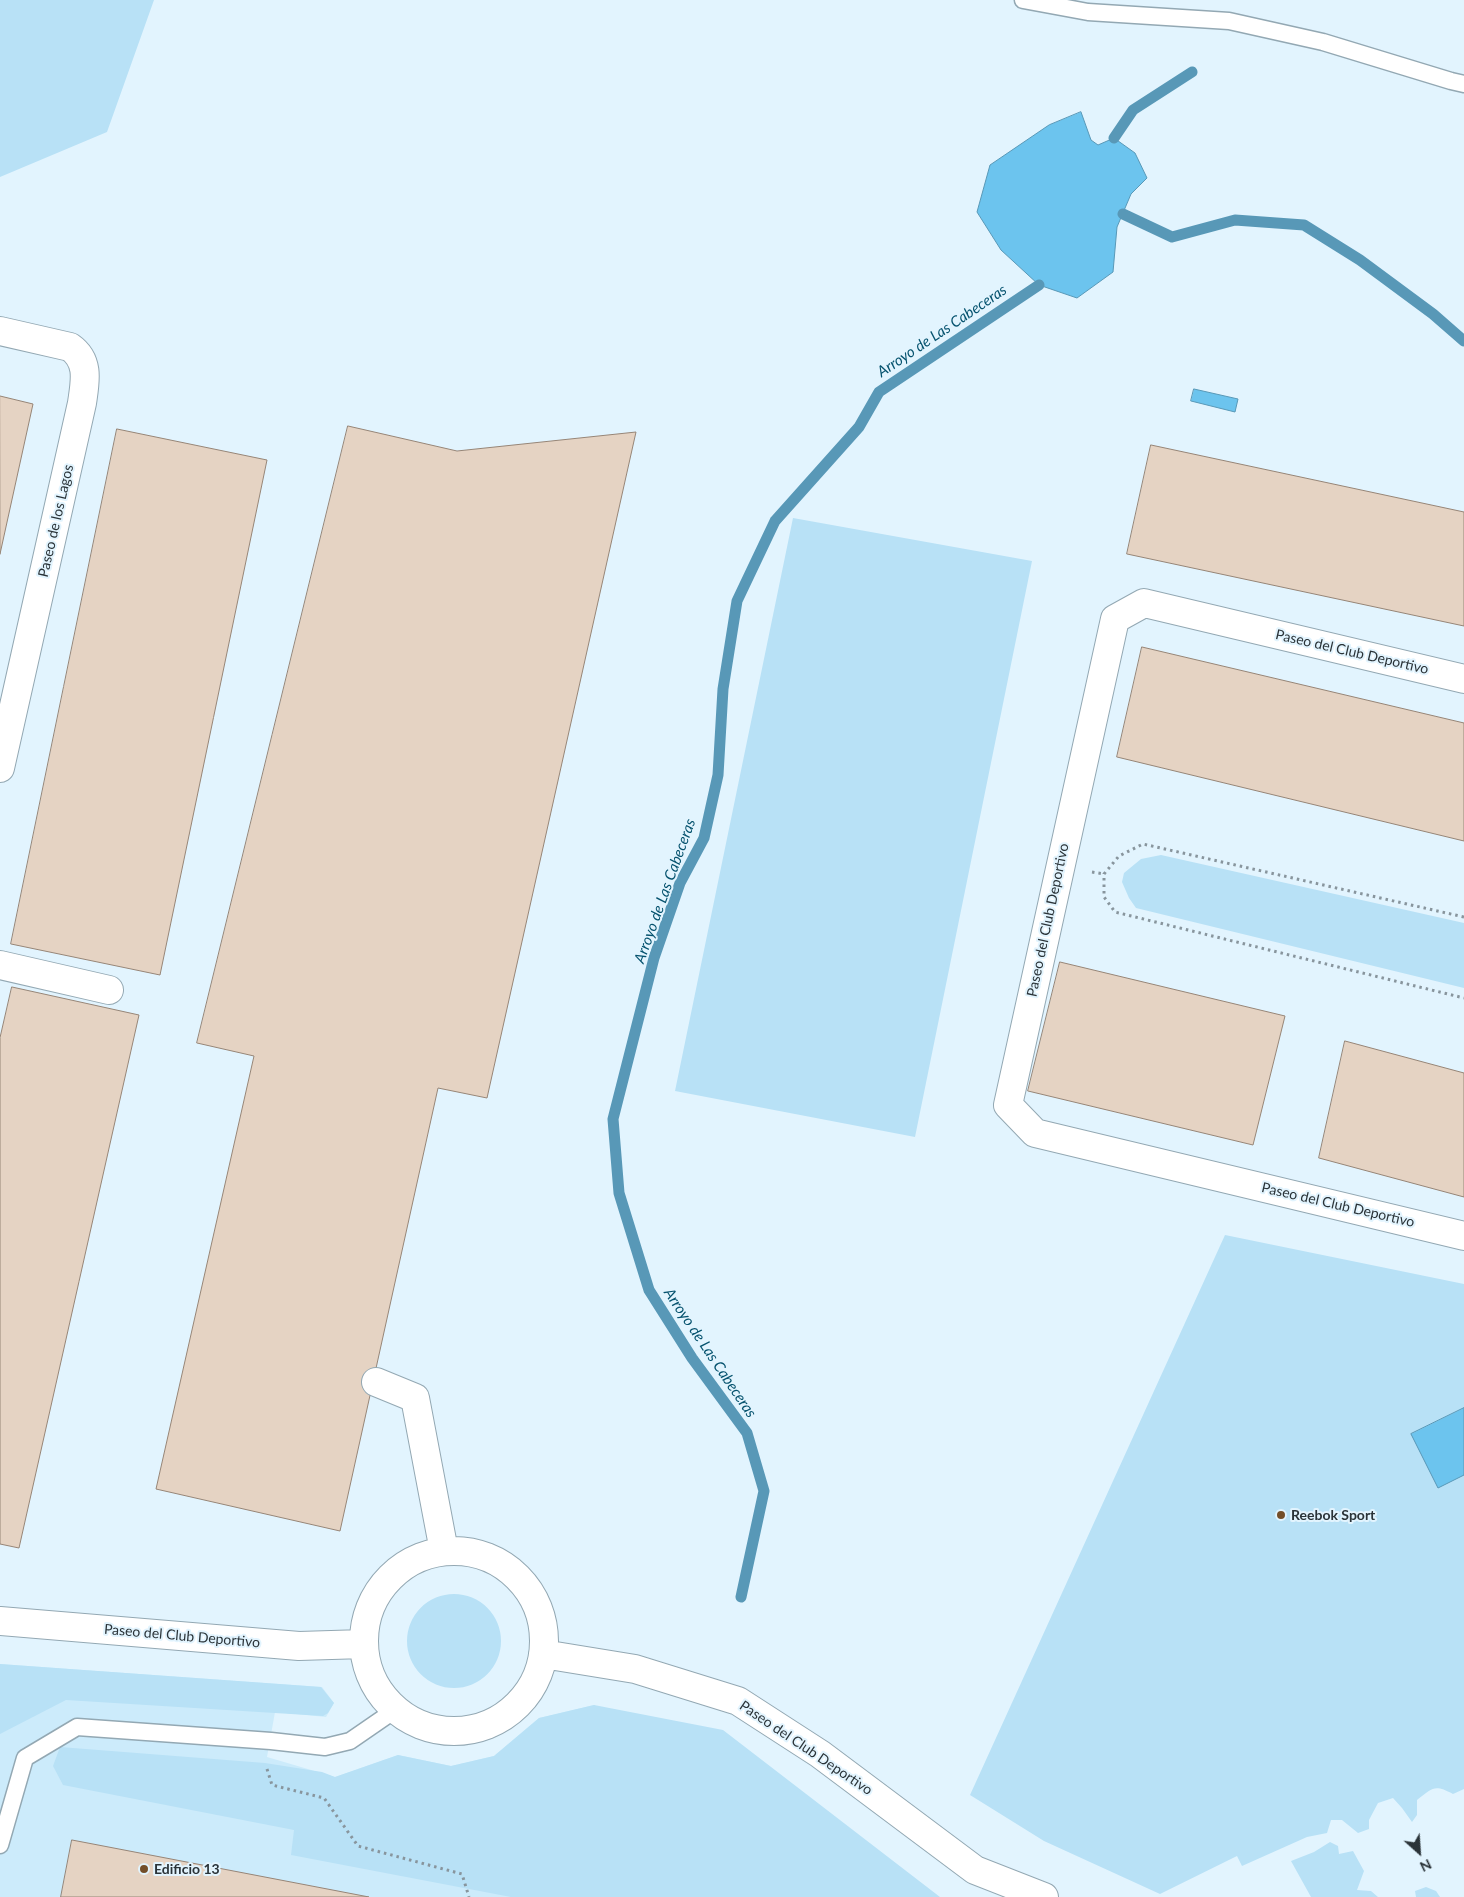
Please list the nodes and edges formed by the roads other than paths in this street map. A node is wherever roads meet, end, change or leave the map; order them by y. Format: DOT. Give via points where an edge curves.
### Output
graph roads {
  1 [pos="1023,0"];
  2 [pos="1464,84"];
  3 [pos="0,330"];
  4 [pos="1464,679"];
  5 [pos="0,768"];
  6 [pos="0,965"];
  7 [pos="109,990"];
  8 [pos="1464,1236"];
  9 [pos="376,1382"];
  10 [pos="444,1551"];
  11 [pos="0,1621"];
  12 [pos="364,1644"];
  13 [pos="544,1654"];
  14 [pos="395,1710"];
  15 [pos="0,1845"];
  16 [pos="1044,1897"];
  1 -- 2 [label="lane" via="1088,12 1228,22 1323,42"];
  3 -- 5 [label="street, Paseo de los Lagos" via="70,347 77,352 85,370 82,403"];
  4 -- 8 [label="street, Paseo del Club Deportivo" via="1144,603 1115,620 1008,1105 1035,1133"];
  6 -- 7 [label="street"];
  9 -- 10 [label="street" via="414,1398"];
  10 -- 12 [label="street" via="417,1558 394,1573 377,1593 366,1617"];
  10 -- 13 [label="street" via="471,1552 497,1561 519,1578 535,1600 543,1627"];
  11 -- 12 [label="street, Paseo del Club Deportivo" via="299,1646"];
  12 -- 14 [label="street" via="368,1669 379,1692"];
  13 -- 14 [label="street" via="535,1680 520,1702 498,1720 472,1729 445,1730 419,1724"];
  13 -- 16 [label="street, Paseo del Club Deportivo" via="635,1669 738,1701 820,1754 975,1870"];
  14 -- 15 [label="lane" via="350,1741 325,1746 77,1727 25,1758"];
}
